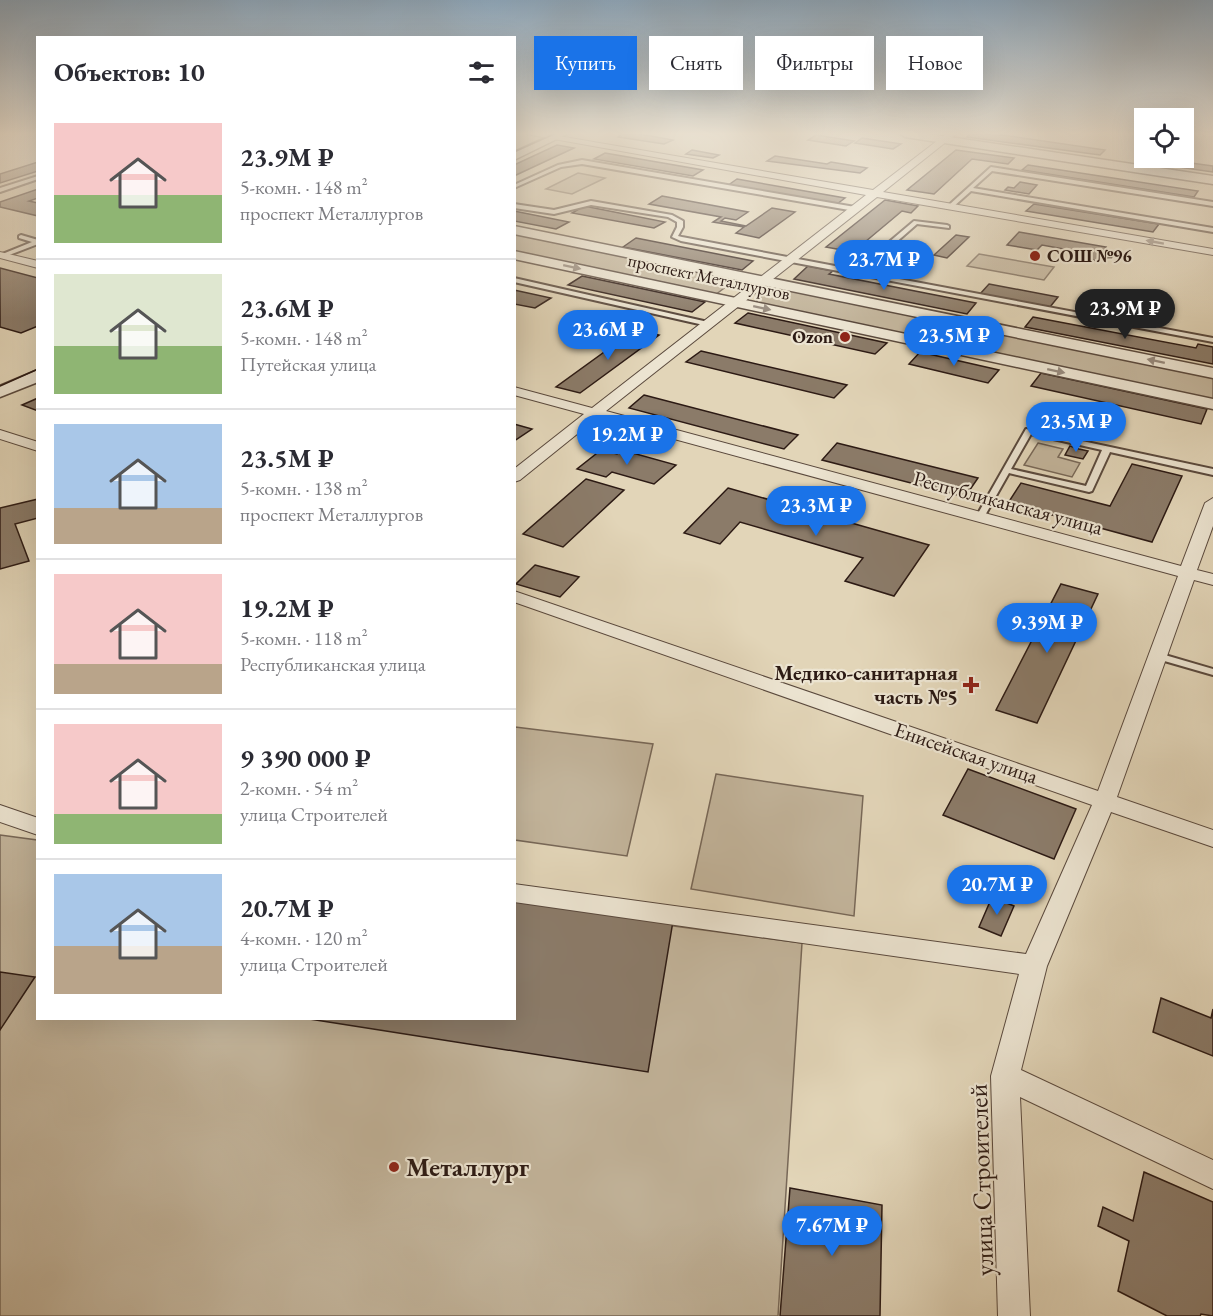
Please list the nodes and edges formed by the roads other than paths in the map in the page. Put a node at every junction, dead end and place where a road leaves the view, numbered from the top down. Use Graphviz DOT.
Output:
graph roads {
  1 [pos="776,195"];
  2 [pos="874,195"];
  3 [pos="891,195"];
  4 [pos="962,195"];
  5 [pos="1007,195"];
  6 [pos="1159,195"];
  7 [pos="1213,204"];
  8 [pos="516,206"];
  9 [pos="951,206"];
  10 [pos="855,209"];
  11 [pos="947,227"];
  12 [pos="516,230"];
  13 [pos="1213,230"];
  14 [pos="21,237"];
  15 [pos="36,241"];
  16 [pos="36,243"];
  17 [pos="1213,252"];
  18 [pos="1,255"];
  19 [pos="516,255"];
  20 [pos="790,260"];
  21 [pos="36,264"];
  22 [pos="857,273"];
  23 [pos="516,280"];
  24 [pos="761,281"];
  25 [pos="735,302"];
  26 [pos="708,324"];
  27 [pos="1213,340"];
  28 [pos="36,361"];
  29 [pos="1213,373"];
  30 [pos="0,376"];
  31 [pos="36,376"];
  32 [pos="0,392"];
  33 [pos="516,392"];
  34 [pos="1213,404"];
  35 [pos="594,412"];
  36 [pos="0,434"];
  37 [pos="36,446"];
  38 [pos="1107,449"];
  39 [pos="1006,470"];
  40 [pos="1213,472"];
  41 [pos="516,475"];
  42 [pos="1213,503"];
  43 [pos="980,517"];
  44 [pos="1188,573"];
  45 [pos="1213,580"];
  46 [pos="516,597"];
  47 [pos="1158,656"];
  48 [pos="1213,672"];
  49 [pos="1105,801"];
  50 [pos="0,813"];
  51 [pos="36,826"];
  52 [pos="1213,839"];
  53 [pos="516,893"];
  54 [pos="1034,966"];
  55 [pos="1005,1076"];
  56 [pos="1213,1175"];
  57 [pos="1014,1316"];
  1 -- 10 [label="lane"];
  2 -- 10 [label="street"];
  3 -- 9 [label="street"];
  4 -- 9 [label="lane"];
  5 -- 13 [label="lane"];
  6 -- 7 [label="lane"];
  8 -- 20 [label="lane"];
  17 -- 9 [label="street, one-way"];
  10 -- 20 [label="street"];
  11 -- 22 [label="lane"];
  12 -- 24 [label="street, проспект Металлургов"];
  14 -- 15 [label="lane"];
  16 -- 18 [label="lane"];
  18 -- 21 [label="street"];
  19 -- 25 [label="street, проспект Металлургов, one-way"];
  20 -- 22 [label="lane"];
  20 -- 24 [label="street"];
  22 -- 27 [label="lane"];
  23 -- 26 [label="lane"];
  24 -- 25 [label="street"];
  29 -- 24 [label="street, проспект Металлургов, one-way"];
  25 -- 26 [label="street"];
  25 -- 34 [label="street, проспект Металлургов, one-way"];
  26 -- 35 [label="street"];
  28 -- 30 [label="street"];
  31 -- 32 [label="street"];
  33 -- 35 [label="street, Республиканская улица"];
  35 -- 41 [label="street"];
  35 -- 43 [label="street, Республиканская улица"];
  36 -- 37 [label="street"];
  38 -- 39 [label="lane"];
  38 -- 39 [label="lane"];
  38 -- 40 [label="lane"];
  39 -- 43 [label="lane"];
  42 -- 44 [label="street, улица Строителей"];
  43 -- 44 [label="street, Республиканская улица"];
  44 -- 45 [label="street, Республиканская улица"];
  44 -- 47 [label="street, улица Строителей"];
  46 -- 49 [label="street, Енисейская улица"];
  47 -- 48 [label="lane"];
  47 -- 49 [label="street, улица Строителей"];
  49 -- 52 [label="street, Енисейская улица"];
  49 -- 54 [label="street, улица Строителей"];
  50 -- 51 [label="street"];
  53 -- 54 [label="street"];
  54 -- 55 [label="street, улица Строителей"];
  55 -- 56 [label="street"];
  55 -- 57 [label="street, улица Строителей"];
}
